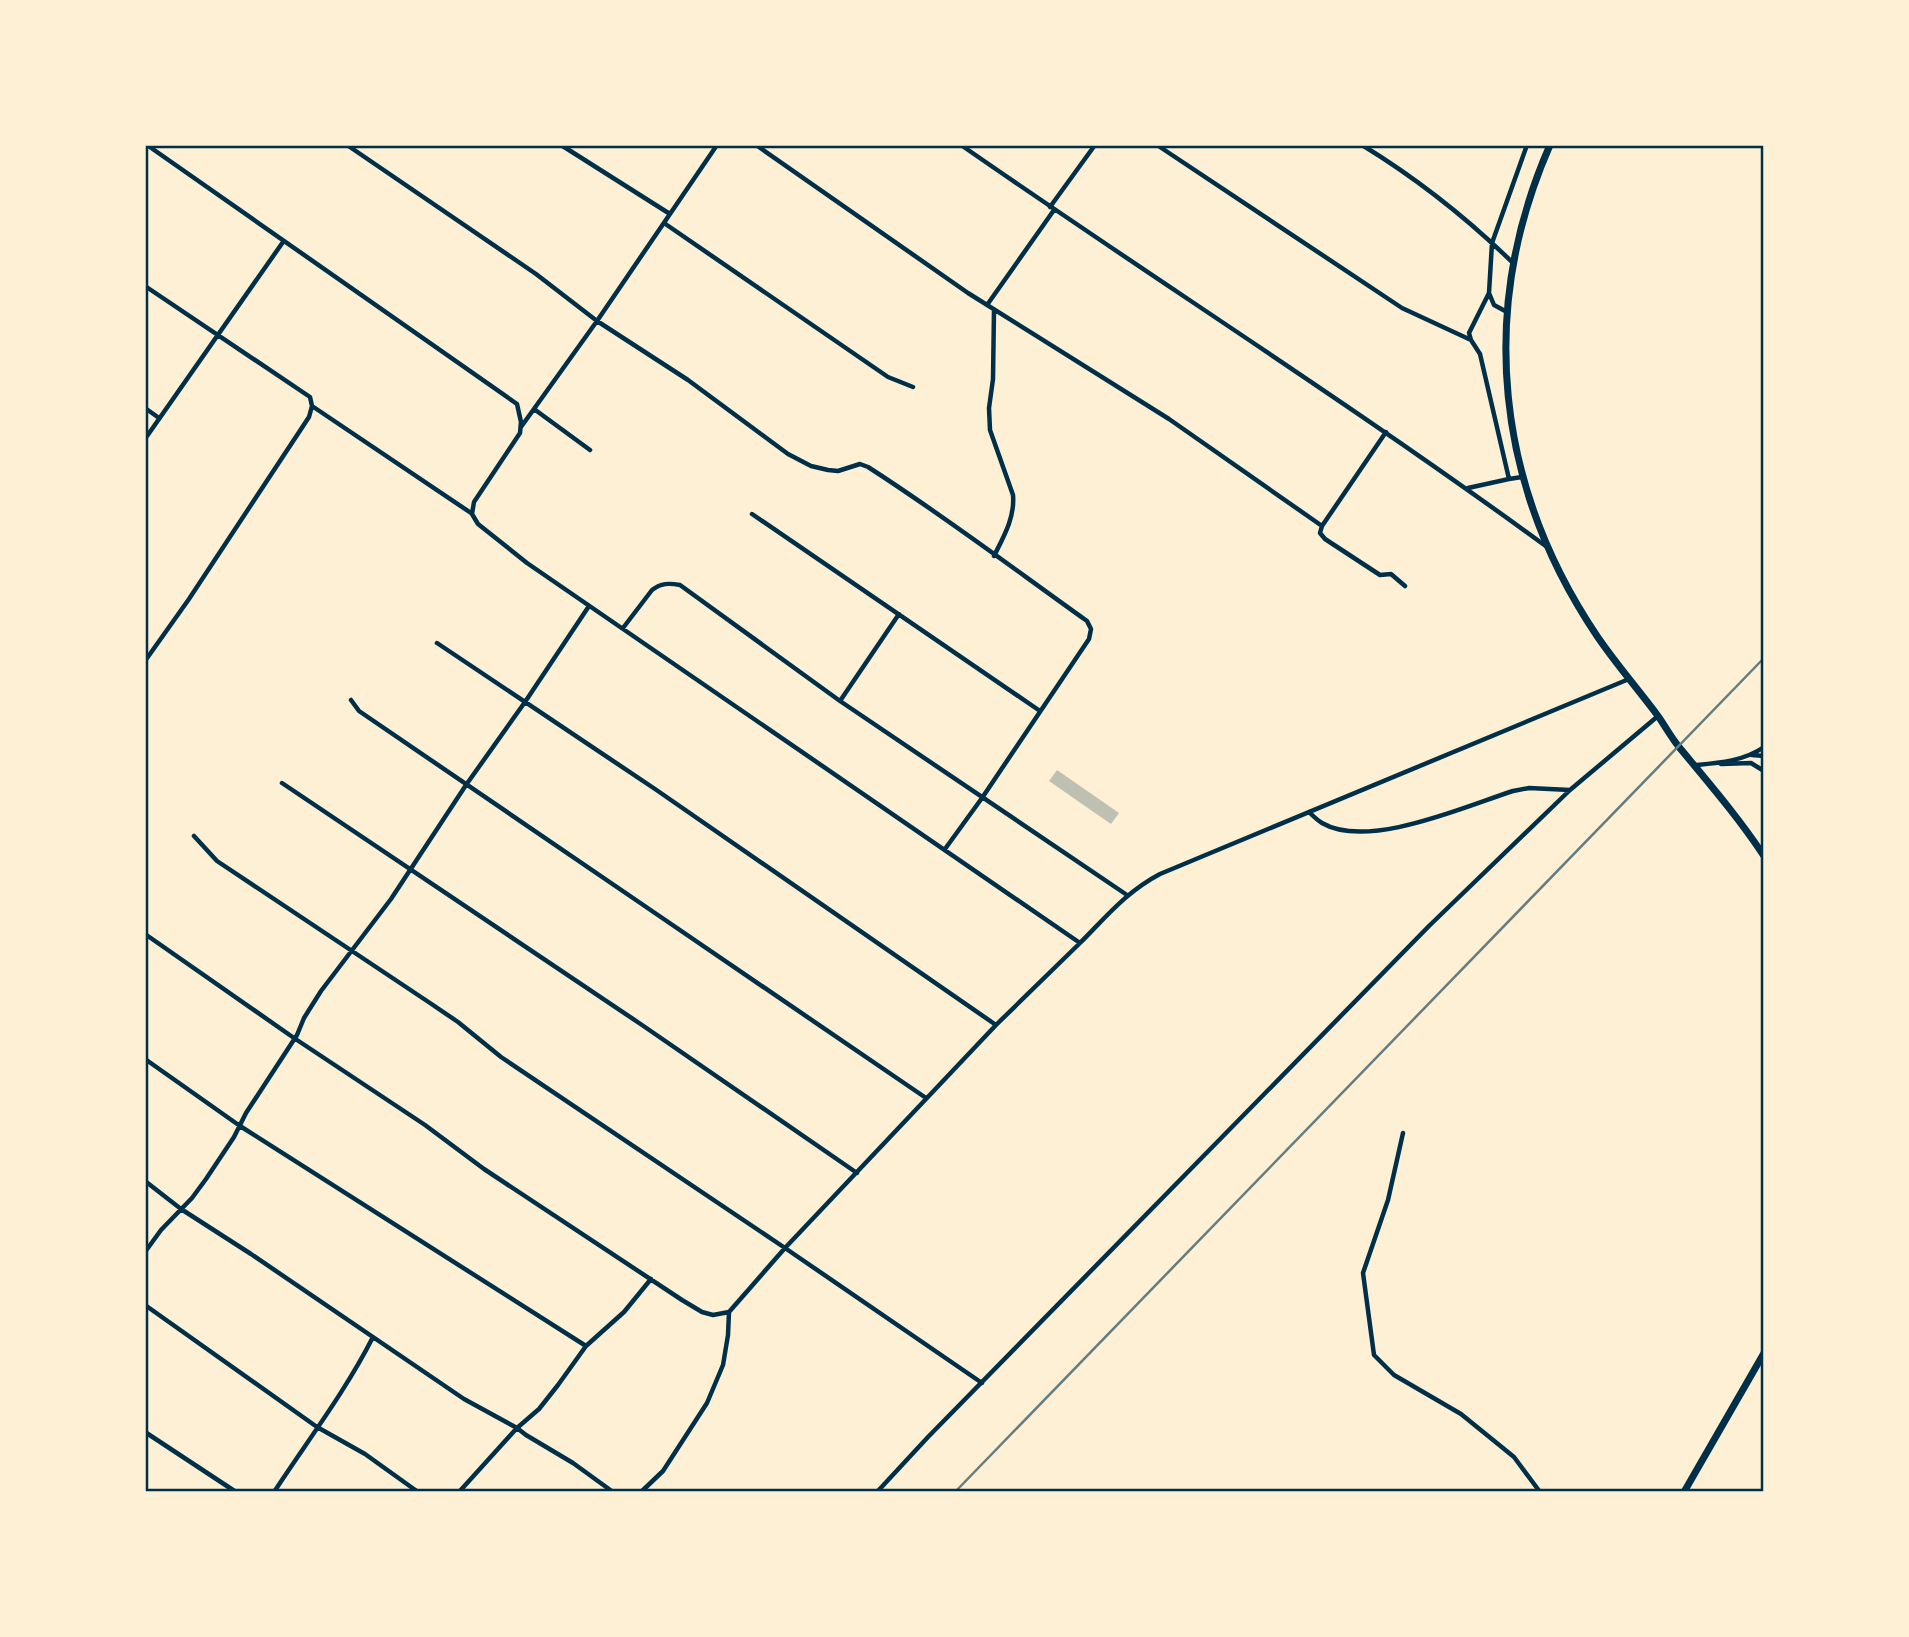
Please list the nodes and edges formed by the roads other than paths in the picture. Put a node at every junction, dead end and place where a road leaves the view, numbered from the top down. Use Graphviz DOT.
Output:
graph roads {
  1 [pos="147,145"];
  2 [pos="347,145"];
  3 [pos="561,145"];
  4 [pos="717,145"];
  5 [pos="756,145"];
  6 [pos="961,145"];
  7 [pos="1095,145"];
  8 [pos="1157,145"];
  9 [pos="1362,145"];
  10 [pos="1527,145"];
  11 [pos="1550,145"];
  12 [pos="1052,209"];
  13 [pos="670,214"];
  14 [pos="664,223"];
  15 [pos="283,242"];
  16 [pos="1492,243"];
  17 [pos="1513,263"];
  18 [pos="145,286"];
  19 [pos="1489,293"];
  20 [pos="987,305"];
  21 [pos="994,309"];
  22 [pos="1507,312"];
  23 [pos="597,321"];
  24 [pos="218,335"];
  25 [pos="1471,340"];
  26 [pos="913,387"];
  27 [pos="312,406"];
  28 [pos="145,408"];
  29 [pos="534,409"];
  30 [pos="159,418"];
  31 [pos="521,428"];
  32 [pos="1386,432"];
  33 [pos="145,439"];
  34 [pos="590,450"];
  35 [pos="1522,477"];
  36 [pos="1508,479"];
  37 [pos="1467,488"];
  38 [pos="472,514"];
  39 [pos="752,514"];
  40 [pos="1322,526"];
  41 [pos="1548,547"];
  42 [pos="994,556"];
  43 [pos="1405,586"];
  44 [pos="589,606"];
  45 [pos="899,614"];
  46 [pos="623,628"];
  47 [pos="437,643"];
  48 [pos="145,661"];
  49 [pos="1629,679"];
  50 [pos="351,700"];
  51 [pos="526,702"];
  52 [pos="840,702"];
  53 [pos="1041,711"];
  54 [pos="1658,716"];
  55 [pos="1764,747"];
  56 [pos="1752,755"];
  57 [pos="1764,756"];
  58 [pos="1712,764"];
  59 [pos="1696,765"];
  60 [pos="1764,771"];
  61 [pos="282,783"];
  62 [pos="466,785"];
  63 [pos="1570,790"];
  64 [pos="982,798"];
  65 [pos="1309,813"];
  66 [pos="194,835"];
  67 [pos="945,849"];
  68 [pos="1764,856"];
  69 [pos="410,870"];
  70 [pos="1127,895"];
  71 [pos="145,934"];
  72 [pos="1080,943"];
  73 [pos="352,951"];
  74 [pos="996,1024"];
  75 [pos="294,1038"];
  76 [pos="145,1059"];
  77 [pos="926,1098"];
  78 [pos="240,1126"];
  79 [pos="1403,1133"];
  80 [pos="857,1173"];
  81 [pos="145,1181"];
  82 [pos="181,1209"];
  83 [pos="785,1248"];
  84 [pos="145,1252"];
  85 [pos="651,1279"];
  86 [pos="145,1305"];
  87 [pos="729,1312"];
  88 [pos="373,1337"];
  89 [pos="586,1346"];
  90 [pos="1764,1353"];
  91 [pos="982,1383"];
  92 [pos="317,1427"];
  93 [pos="517,1427"];
  94 [pos="145,1432"];
  95 [pos="236,1492"];
  96 [pos="274,1492"];
  97 [pos="418,1492"];
  98 [pos="460,1492"];
  99 [pos="613,1492"];
  100 [pos="641,1492"];
  101 [pos="877,1492"];
  102 [pos="1540,1492"];
  103 [pos="1684,1492"];
  1 -- 15 [label="street"];
  2 -- 23 [label="street"];
  3 -- 13 [label="street"];
  4 -- 13 [label="street"];
  5 -- 20 [label="street"];
  6 -- 12 [label="street"];
  7 -- 12 [label="street"];
  8 -- 25 [label="street"];
  9 -- 16 [label="street"];
  10 -- 16 [label="street"];
  11 -- 17 [label="highway"];
  12 -- 20 [label="street"];
  12 -- 32 [label="street"];
  13 -- 14 [label="street"];
  14 -- 23 [label="street"];
  14 -- 26 [label="street"];
  15 -- 24 [label="street"];
  15 -- 31 [label="street"];
  16 -- 17 [label="street"];
  16 -- 19 [label="street"];
  17 -- 22 [label="highway"];
  18 -- 24 [label="street"];
  19 -- 22 [label="street"];
  19 -- 25 [label="street"];
  20 -- 21 [label="street"];
  21 -- 40 [label="street"];
  21 -- 42 [label="street"];
  22 -- 35 [label="highway"];
  23 -- 29 [label="street"];
  23 -- 42 [label="street"];
  24 -- 27 [label="street"];
  24 -- 30 [label="street"];
  25 -- 36 [label="street"];
  27 -- 38 [label="street"];
  27 -- 48 [label="street"];
  28 -- 30 [label="street"];
  29 -- 31 [label="street"];
  29 -- 34 [label="street"];
  30 -- 33 [label="street"];
  31 -- 38 [label="street"];
  32 -- 37 [label="street"];
  32 -- 40 [label="street"];
  35 -- 36 [label="street"];
  35 -- 41 [label="highway"];
  36 -- 37 [label="street"];
  37 -- 41 [label="street"];
  38 -- 44 [label="street"];
  39 -- 45 [label="street"];
  40 -- 43 [label="street"];
  41 -- 49 [label="highway"];
  42 -- 53 [label="street"];
  44 -- 46 [label="street"];
  44 -- 51 [label="street"];
  45 -- 52 [label="street"];
  45 -- 53 [label="street"];
  46 -- 52 [label="street"];
  46 -- 67 [label="street"];
  47 -- 51 [label="street"];
  49 -- 54 [label="highway"];
  49 -- 65 [label="street"];
  50 -- 62 [label="street"];
  51 -- 62 [label="street"];
  51 -- 74 [label="street"];
  52 -- 64 [label="street"];
  53 -- 64 [label="street"];
  54 -- 59 [label="highway"];
  54 -- 63 [label="street"];
  55 -- 56 [label="street"];
  56 -- 57 [label="street"];
  56 -- 58 [label="street"];
  58 -- 59 [label="street"];
  58 -- 60 [label="street"];
  59 -- 68 [label="highway"];
  61 -- 69 [label="street"];
  62 -- 69 [label="street"];
  62 -- 77 [label="street"];
  63 -- 65 [label="street"];
  63 -- 91 [label="street"];
  64 -- 67 [label="street"];
  64 -- 70 [label="street"];
  65 -- 70 [label="street"];
  66 -- 73 [label="street"];
  67 -- 72 [label="street"];
  69 -- 73 [label="street"];
  69 -- 80 [label="street"];
  70 -- 72 [label="street"];
  71 -- 75 [label="street"];
  72 -- 74 [label="street"];
  73 -- 75 [label="street"];
  73 -- 83 [label="street"];
  74 -- 77 [label="street"];
  75 -- 78 [label="street"];
  75 -- 85 [label="street"];
  76 -- 78 [label="street"];
  77 -- 80 [label="street"];
  78 -- 82 [label="street"];
  78 -- 89 [label="street"];
  79 -- 102 [label="street"];
  80 -- 83 [label="street"];
  81 -- 82 [label="street"];
  82 -- 84 [label="street"];
  82 -- 88 [label="street"];
  83 -- 87 [label="street"];
  83 -- 91 [label="street"];
  85 -- 87 [label="street"];
  85 -- 89 [label="street"];
  86 -- 92 [label="street"];
  87 -- 100 [label="street"];
  88 -- 92 [label="street"];
  88 -- 93 [label="street"];
  89 -- 93 [label="street"];
  90 -- 103 [label="highway"];
  91 -- 101 [label="street"];
  92 -- 96 [label="street"];
  92 -- 97 [label="street"];
  93 -- 98 [label="street"];
  93 -- 99 [label="street"];
  94 -- 95 [label="street"];
}
